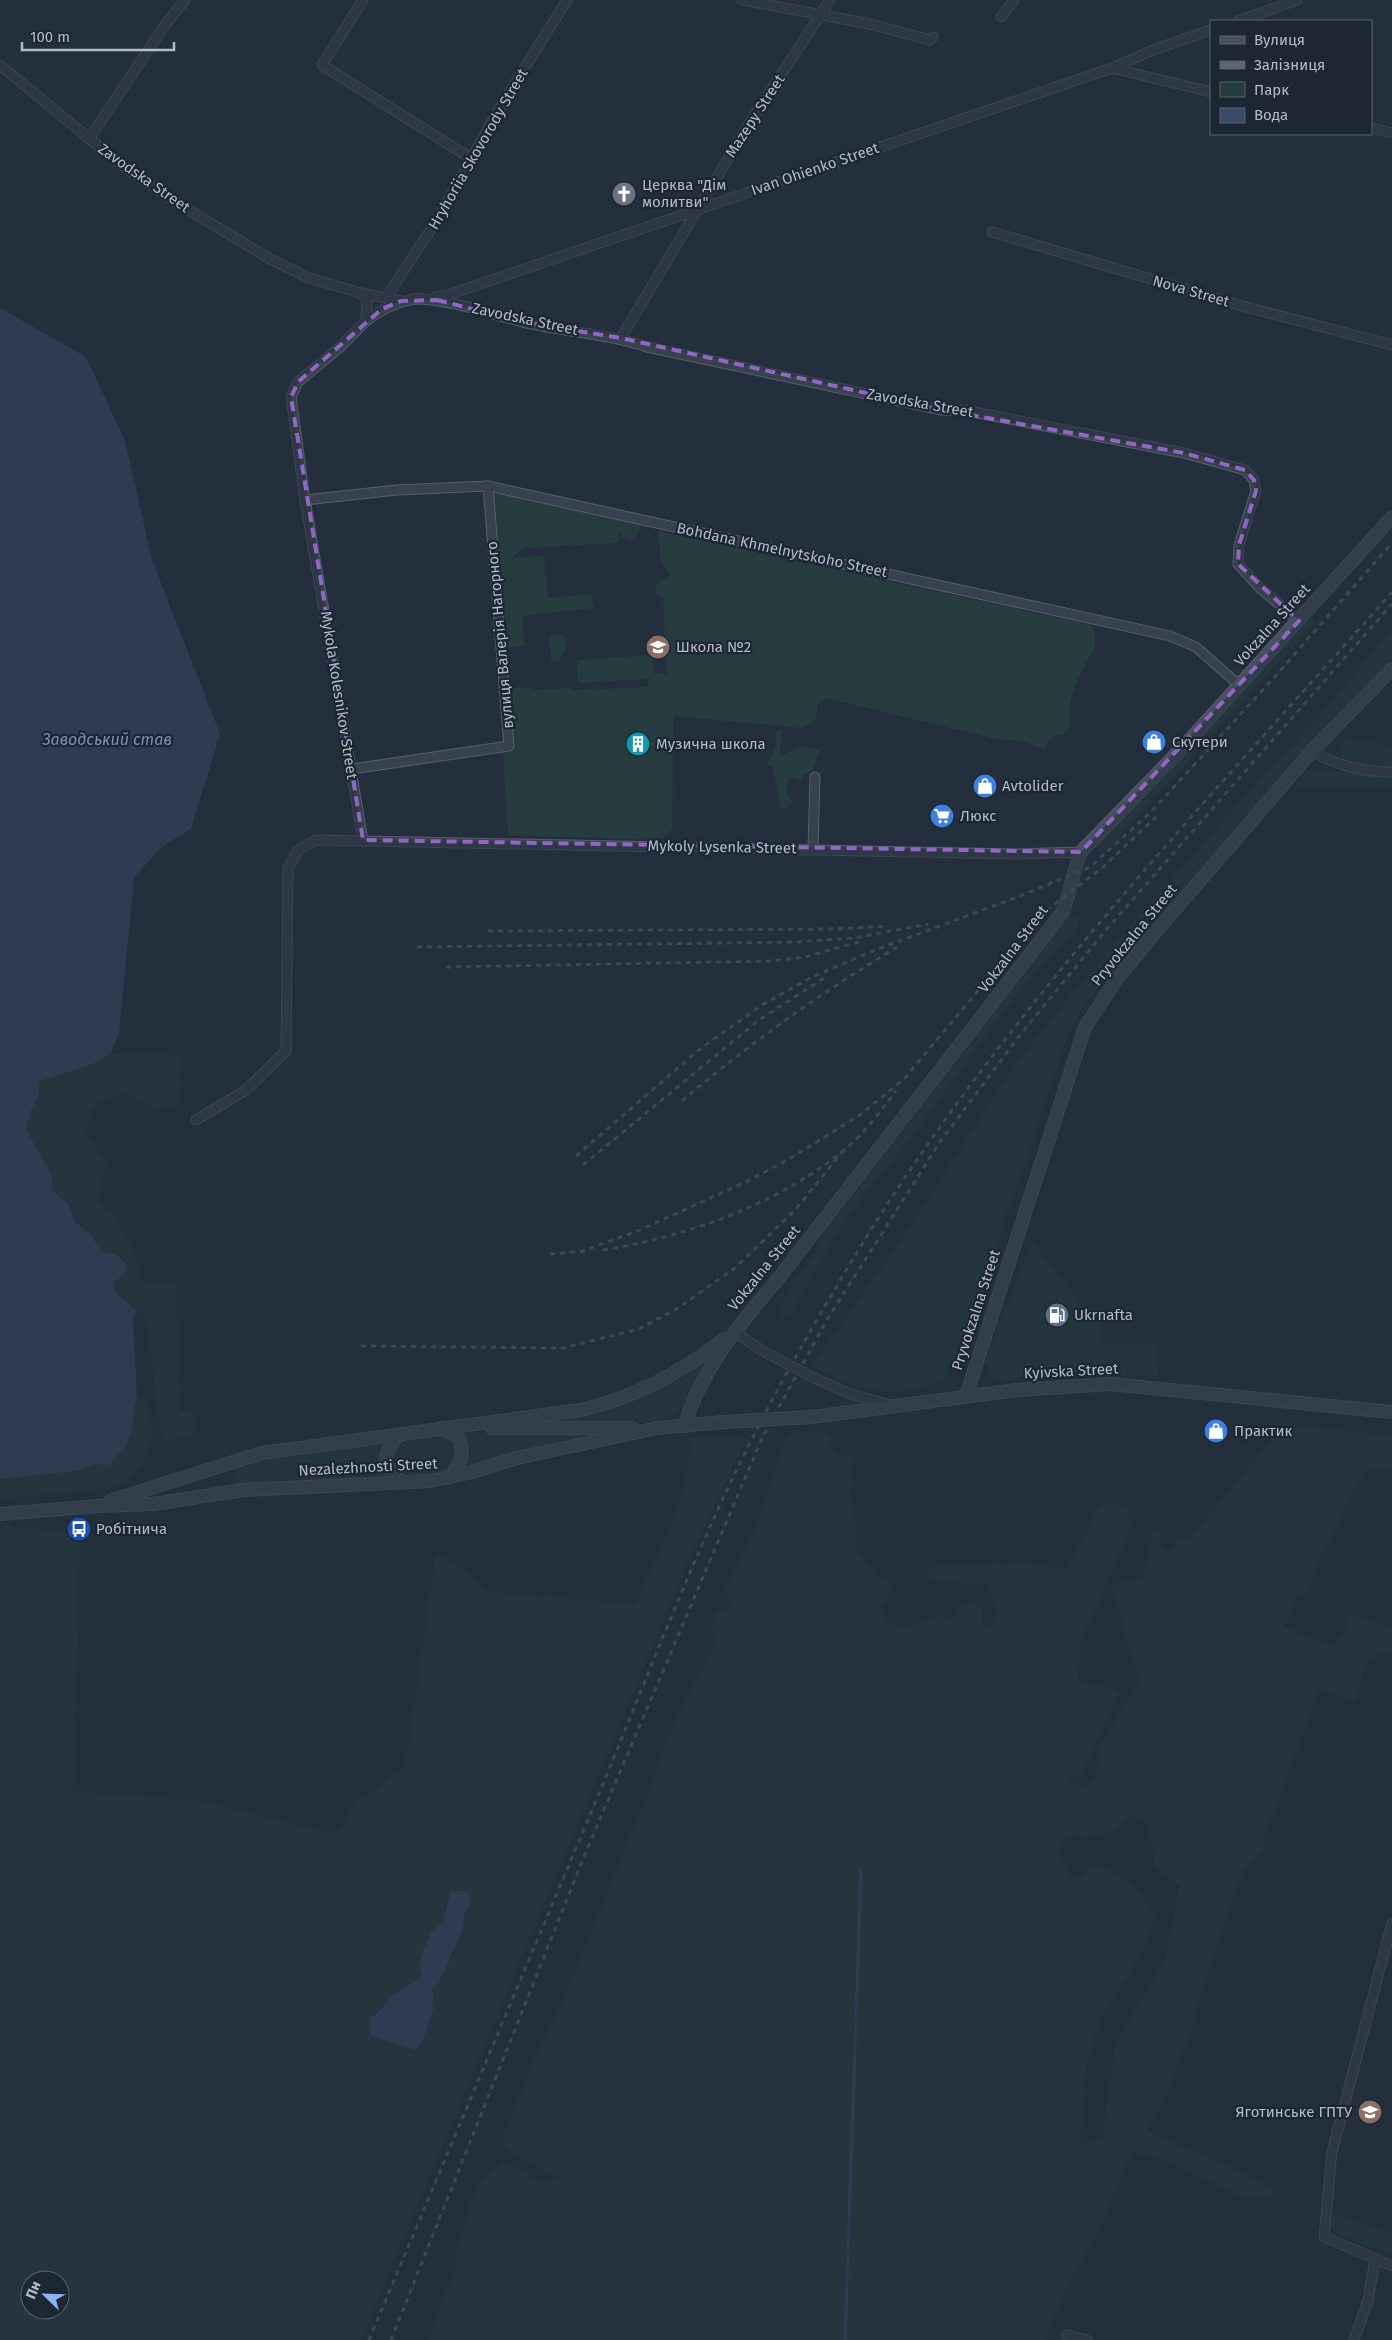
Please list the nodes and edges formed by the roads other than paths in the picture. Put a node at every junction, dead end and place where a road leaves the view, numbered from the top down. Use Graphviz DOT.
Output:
graph roads {
  1 [pos="185,0"];
  2 [pos="363,0"];
  3 [pos="567,0"];
  4 [pos="742,0"];
  5 [pos="830,0"];
  6 [pos="1014,0"];
  7 [pos="1297,0"];
  8 [pos="820,16"];
  9 [pos="1001,17"];
  10 [pos="1241,20"];
  11 [pos="1210,30"];
  12 [pos="934,38"];
  13 [pos="0,65"];
  14 [pos="1112,68"];
  15 [pos="1210,92"];
  16 [pos="1372,128"];
  17 [pos="1392,133"];
  18 [pos="89,139"];
  19 [pos="472,159"];
  20 [pos="696,210"];
  21 [pos="992,232"];
  22 [pos="361,293"];
  23 [pos="387,296"];
  24 [pos="417,299"];
  25 [pos="401,301"];
  26 [pos="367,317"];
  27 [pos="621,338"];
  28 [pos="1392,345"];
  29 [pos="488,486"];
  30 [pos="306,500"];
  31 [pos="1392,517"];
  32 [pos="1299,621"];
  33 [pos="1392,669"];
  34 [pos="1239,686"];
  35 [pos="1312,751"];
  36 [pos="352,769"];
  37 [pos="1392,772"];
  38 [pos="815,777"];
  39 [pos="362,840"];
  40 [pos="813,848"];
  41 [pos="1081,852"];
  42 [pos="196,1120"];
  43 [pos="734,1331"];
  44 [pos="966,1396"];
  45 [pos="898,1407"];
  46 [pos="1392,1412"];
  47 [pos="724,1422"];
  48 [pos="684,1426"];
  49 [pos="442,1428"];
  50 [pos="657,1428"];
  51 [pos="399,1435"];
  52 [pos="447,1478"];
  53 [pos="400,1481"];
  54 [pos="98,1506"];
  55 [pos="0,1514"];
  56 [pos="1392,1923"];
  57 [pos="1375,2259"];
  58 [pos="1392,2266"];
  59 [pos="1067,2335"];
  60 [pos="1087,2340"];
  61 [pos="1354,2340"];
  1 -- 18 [label="street"];
  2 -- 19 [label="street"];
  3 -- 19 [label="street, Hryhoriia Skovorody Street"];
  4 -- 8 [label="street"];
  5 -- 8 [label="street, Mazepy Street"];
  6 -- 9 [label="street"];
  7 -- 10 [label="street"];
  8 -- 12 [label="street"];
  8 -- 20 [label="street, Mazepy Street"];
  11 -- 14 [label="street, Ivan Ohienko Street"];
  13 -- 18 [label="street, Zavodska Street"];
  14 -- 15 [label="street"];
  14 -- 20 [label="street, Ivan Ohienko Street"];
  16 -- 17 [label="street"];
  18 -- 22 [label="street, Zavodska Street"];
  19 -- 23 [label="street, Hryhoriia Skovorody Street"];
  20 -- 24 [label="street, Ivan Ohienko Street"];
  20 -- 27 [label="street, Mazepy Street"];
  21 -- 28 [label="street, Nova Street"];
  22 -- 23 [label="street, Zavodska Street"];
  22 -- 26 [label="street"];
  23 -- 25 [label="street, Zavodska Street"];
  24 -- 25 [label="street"];
  24 -- 27 [label="street, Zavodska Street"];
  25 -- 26 [label="street, Mykola Kolesnikov Street"];
  26 -- 30 [label="street, Mykola Kolesnikov Street"];
  27 -- 32 [label="street, Zavodska Street"];
  29 -- 30 [label="street, Bohdana Khmelnytskoho Street"];
  29 -- 34 [label="street, Bohdana Khmelnytskoho Street"];
  29 -- 36 [label="street, вулиця Валерія Нагорного"];
  30 -- 36 [label="street, Mykola Kolesnikov Street"];
  31 -- 32 [label="street, Vokzalna Street"];
  32 -- 34 [label="street, Vokzalna Street"];
  33 -- 35 [label="street, Pryvokzalna Street"];
  34 -- 41 [label="street, Vokzalna Street"];
  35 -- 37 [label="street"];
  35 -- 44 [label="street, Pryvokzalna Street"];
  36 -- 39 [label="street, Mykola Kolesnikov Street"];
  38 -- 40 [label="street"];
  39 -- 40 [label="street, Mykoly Lysenka Street"];
  39 -- 42 [label="street"];
  40 -- 41 [label="street, Mykoly Lysenka Street"];
  41 -- 43 [label="street, Vokzalna Street"];
  43 -- 45 [label="street, bridge"];
  43 -- 48 [label="street, Vokzalna Street"];
  43 -- 49 [label="street"];
  44 -- 45 [label="street, Kyivska Street"];
  44 -- 46 [label="street, Kyivska Street"];
  45 -- 47 [label="street, Kyivska Street, bridge"];
  47 -- 48 [label="street, Nezalezhnosti Street"];
  48 -- 50 [label="street, Nezalezhnosti Street"];
  49 -- 50 [label="street"];
  49 -- 51 [label="street, Nezalezhnosti Street"];
  49 -- 52 [label="street"];
  50 -- 52 [label="street, Nezalezhnosti Street"];
  51 -- 53 [label="street"];
  51 -- 54 [label="street, Nezalezhnosti Street"];
  52 -- 53 [label="street, Nezalezhnosti Street"];
  53 -- 54 [label="street, Nezalezhnosti Street"];
  54 -- 55 [label="street, Nezalezhnosti Street"];
  56 -- 57 [label="street"];
  57 -- 58 [label="street"];
  57 -- 61 [label="street"];
  59 -- 60 [label="street"];
}
